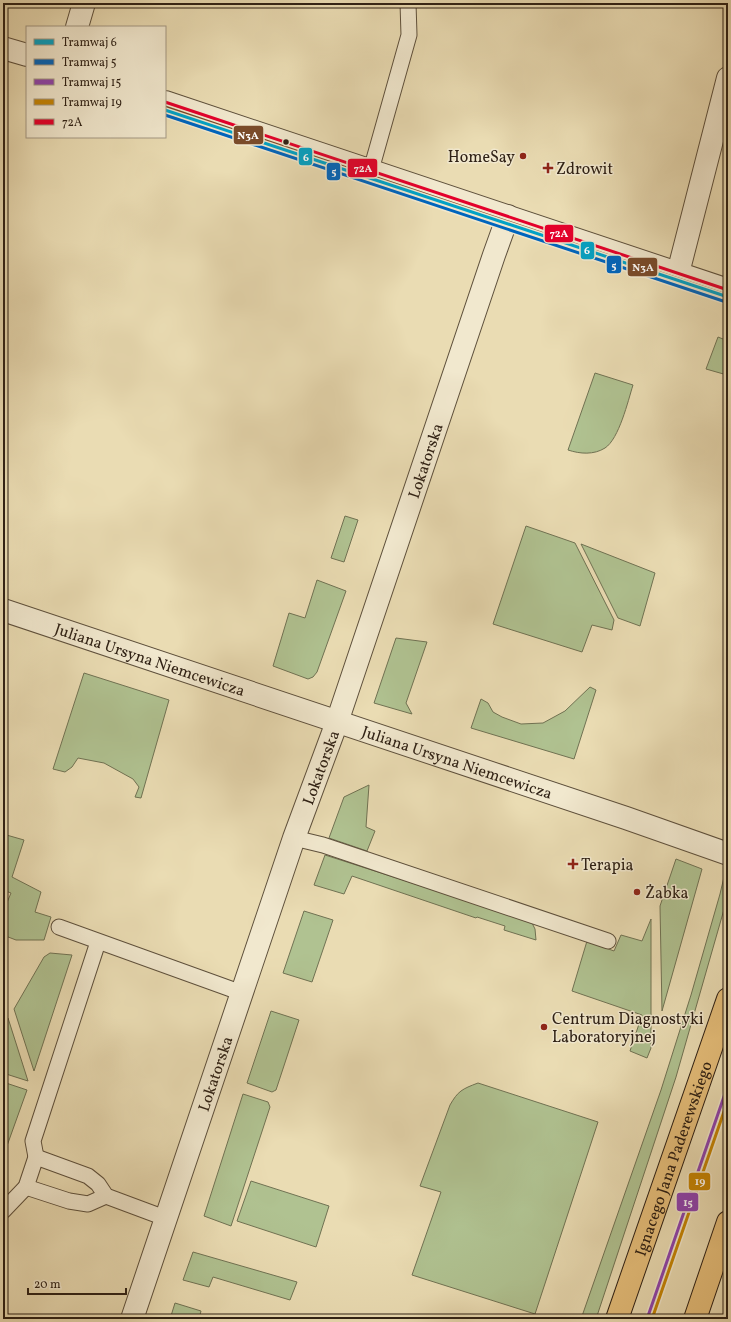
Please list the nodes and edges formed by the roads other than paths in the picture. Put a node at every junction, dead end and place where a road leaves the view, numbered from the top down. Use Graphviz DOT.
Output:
graph roads {
  1 [pos="84,3"];
  2 [pos="408,3"];
  3 [pos="77,26"];
  4 [pos="3,48"];
  5 [pos="26,55"];
  6 [pos="728,78"];
  7 [pos="166,102"];
  8 [pos="371,170"];
  9 [pos="508,216"];
  10 [pos="678,273"];
  11 [pos="728,290"];
  12 [pos="3,610"];
  13 [pos="337,722"];
  14 [pos="294,838"];
  15 [pos="728,854"];
  16 [pos="59,927"];
  17 [pos="608,941"];
  18 [pos="98,942"];
  19 [pos="242,992"];
  20 [pos="728,999"];
  21 [pos="36,1157"];
  22 [pos="26,1187"];
  23 [pos="106,1196"];
  24 [pos="3,1211"];
  25 [pos="165,1218"];
  26 [pos="728,1222"];
  27 [pos="132,1319"];
  28 [pos="617,1319"];
  29 [pos="695,1319"];
  1 -- 3 [label="street"];
  2 -- 8 [label="lane"];
  4 -- 5 [label="street"];
  6 -- 10 [label="street"];
  7 -- 8 [label="street"];
  8 -- 9 [label="street"];
  9 -- 10 [label="street"];
  9 -- 13 [label="street, Lokatorska"];
  10 -- 11 [label="street"];
  12 -- 13 [label="street, Juliana Ursyna Niemcewicza"];
  13 -- 14 [label="street, Lokatorska"];
  13 -- 15 [label="street, Juliana Ursyna Niemcewicza"];
  14 -- 17 [label="lane"];
  14 -- 19 [label="street, Lokatorska"];
  16 -- 18 [label="lane"];
  18 -- 19 [label="lane"];
  18 -- 21 [label="lane"];
  19 -- 25 [label="street, Lokatorska"];
  20 -- 28 [label="main road, Ignacego Jana Paderewskiego"];
  21 -- 22 [label="lane"];
  21 -- 23 [label="lane"];
  22 -- 23 [label="lane"];
  22 -- 24 [label="lane"];
  23 -- 25 [label="lane"];
  25 -- 27 [label="street, Lokatorska"];
  26 -- 29 [label="main road"];
}
